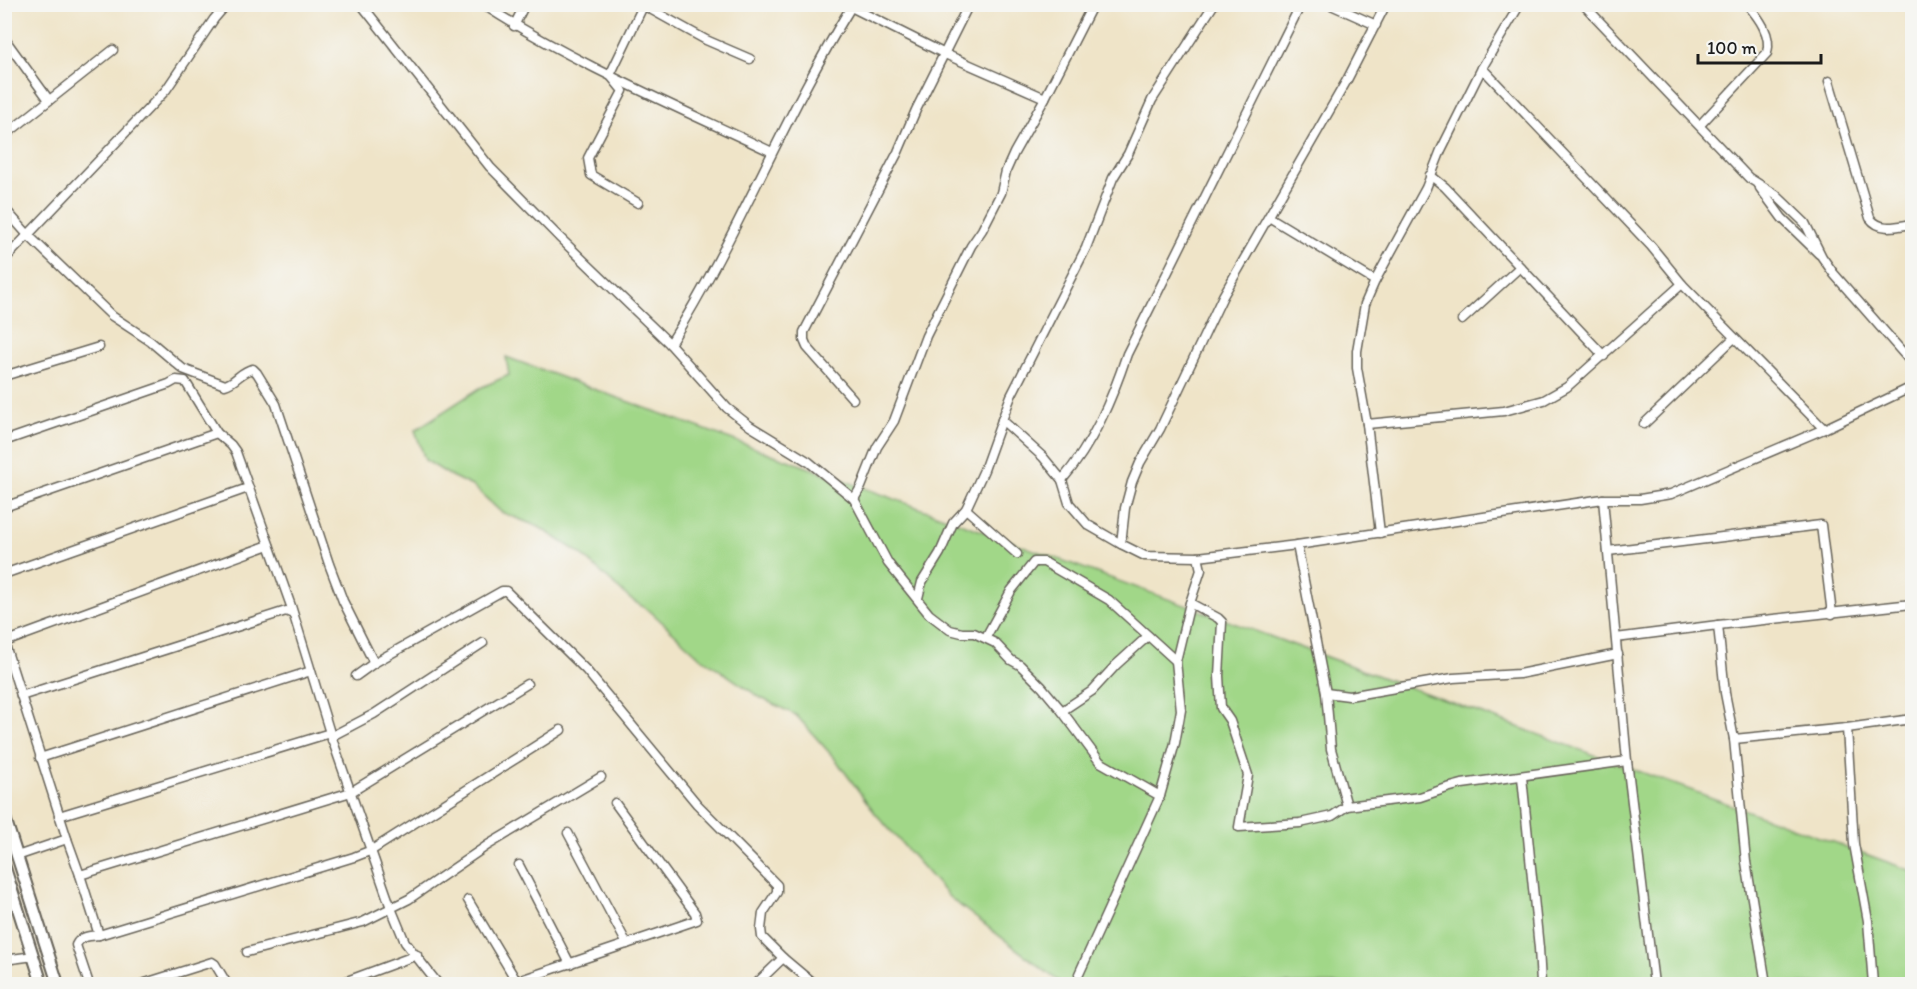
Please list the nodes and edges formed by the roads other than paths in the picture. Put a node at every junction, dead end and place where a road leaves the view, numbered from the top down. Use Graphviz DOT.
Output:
graph roads {
  1 [pos="227,4"];
  2 [pos="361,4"];
  3 [pos="482,4"];
  4 [pos="525,4"];
  5 [pos="969,4"];
  6 [pos="1092,4"];
  7 [pos="1214,4"];
  8 [pos="1301,4"];
  9 [pos="1329,4"];
  10 [pos="1386,4"];
  11 [pos="1520,4"];
  12 [pos="1583,4"];
  13 [pos="1747,4"];
  14 [pos="644,5"];
  15 [pos="849,6"];
  16 [pos="1376,25"];
  17 [pos="514,26"];
  18 [pos="4,38"];
  19 [pos="113,50"];
  20 [pos="945,54"];
  21 [pos="750,58"];
  22 [pos="1482,68"];
  23 [pos="610,75"];
  24 [pos="1829,81"];
  25 [pos="1045,98"];
  26 [pos="49,100"];
  27 [pos="1700,125"];
  28 [pos="4,136"];
  29 [pos="772,152"];
  30 [pos="1431,175"];
  31 [pos="1758,185"];
  32 [pos="638,204"];
  33 [pos="4,208"];
  34 [pos="1269,217"];
  35 [pos="1912,224"];
  36 [pos="28,235"];
  37 [pos="1822,257"];
  38 [pos="4,260"];
  39 [pos="1520,267"];
  40 [pos="1376,281"];
  41 [pos="1682,284"];
  42 [pos="1462,320"];
  43 [pos="1734,338"];
  44 [pos="670,344"];
  45 [pos="99,347"];
  46 [pos="1604,356"];
  47 [pos="1912,363"];
  48 [pos="4,376"];
  49 [pos="1912,387"];
  50 [pos="853,399"];
  51 [pos="1002,420"];
  52 [pos="1366,424"];
  53 [pos="1644,424"];
  54 [pos="1824,429"];
  55 [pos="217,433"];
  56 [pos="4,441"];
  57 [pos="1062,480"];
  58 [pos="248,488"];
  59 [pos="854,499"];
  60 [pos="1602,499"];
  61 [pos="4,507"];
  62 [pos="966,509"];
  63 [pos="1380,533"];
  64 [pos="1120,544"];
  65 [pos="1297,545"];
  66 [pos="268,546"];
  67 [pos="1608,551"];
  68 [pos="1017,554"];
  69 [pos="1198,557"];
  70 [pos="4,574"];
  71 [pos="918,598"];
  72 [pos="1190,603"];
  73 [pos="1912,604"];
  74 [pos="293,614"];
  75 [pos="1832,614"];
  76 [pos="1718,625"];
  77 [pos="1148,636"];
  78 [pos="986,637"];
  79 [pos="1616,638"];
  80 [pos="5,642"];
  81 [pos="483,643"];
  82 [pos="1618,654"];
  83 [pos="1176,661"];
  84 [pos="374,663"];
  85 [pos="310,671"];
  86 [pos="356,676"];
  87 [pos="527,684"];
  88 [pos="1326,693"];
  89 [pos="21,696"];
  90 [pos="1062,711"];
  91 [pos="1912,719"];
  92 [pos="1847,728"];
  93 [pos="561,730"];
  94 [pos="331,737"];
  95 [pos="1734,739"];
  96 [pos="40,758"];
  97 [pos="1627,761"];
  98 [pos="601,777"];
  99 [pos="1522,777"];
  100 [pos="351,792"];
  101 [pos="1160,796"];
  102 [pos="615,803"];
  103 [pos="1347,806"];
  104 [pos="4,815"];
  105 [pos="58,816"];
  106 [pos="568,833"];
  107 [pos="67,839"];
  108 [pos="372,850"];
  109 [pos="17,856"];
  110 [pos="4,865"];
  111 [pos="519,865"];
  112 [pos="80,875"];
  113 [pos="468,900"];
  114 [pos="391,908"];
  115 [pos="99,935"];
  116 [pos="627,944"];
  117 [pos="247,952"];
  118 [pos="417,955"];
  119 [pos="34,956"];
  120 [pos="783,958"];
  121 [pos="4,960"];
  122 [pos="570,964"];
  123 [pos="1079,974"];
  124 [pos="513,983"];
  125 [pos="42,984"];
  126 [pos="58,984"];
  127 [pos="89,984"];
  128 [pos="142,984"];
  129 [pos="226,984"];
  130 [pos="339,984"];
  131 [pos="438,984"];
  132 [pos="756,984"];
  133 [pos="814,984"];
  134 [pos="1540,984"];
  135 [pos="1654,984"];
  136 [pos="1766,984"];
  137 [pos="1872,984"];
  1 -- 36 [label="street"];
  2 -- 44 [label="street"];
  3 -- 17 [label="street"];
  4 -- 17 [label="street"];
  5 -- 20 [label="street"];
  6 -- 25 [label="street"];
  7 -- 51 [label="street"];
  8 -- 57 [label="street"];
  9 -- 16 [label="street"];
  10 -- 16 [label="street"];
  11 -- 22 [label="street"];
  12 -- 27 [label="street"];
  13 -- 27 [label="street"];
  14 -- 21 [label="street"];
  14 -- 23 [label="street"];
  15 -- 20 [label="street"];
  15 -- 29 [label="street"];
  16 -- 34 [label="street"];
  17 -- 23 [label="street"];
  18 -- 26 [label="street"];
  19 -- 26 [label="street"];
  20 -- 25 [label="street"];
  20 -- 50 [label="street"];
  22 -- 30 [label="street"];
  22 -- 41 [label="street"];
  23 -- 29 [label="street"];
  23 -- 32 [label="street"];
  24 -- 35 [label="street"];
  25 -- 59 [label="street"];
  26 -- 28 [label="street"];
  27 -- 31 [label="street"];
  29 -- 44 [label="street"];
  30 -- 39 [label="street"];
  30 -- 40 [label="street"];
  31 -- 37 [label="street"];
  31 -- 37 [label="street"];
  33 -- 36 [label="street"];
  34 -- 40 [label="street"];
  34 -- 64 [label="street"];
  36 -- 38 [label="street"];
  36 -- 84 [label="street"];
  37 -- 47 [label="street"];
  39 -- 42 [label="street"];
  39 -- 46 [label="street"];
  40 -- 52 [label="street"];
  41 -- 43 [label="street"];
  41 -- 46 [label="street"];
  43 -- 53 [label="street"];
  43 -- 54 [label="street"];
  44 -- 59 [label="street"];
  45 -- 48 [label="street"];
  46 -- 52 [label="street"];
  49 -- 54 [label="street"];
  51 -- 57 [label="street"];
  51 -- 62 [label="street"];
  52 -- 63 [label="street"];
  54 -- 60 [label="street"];
  55 -- 56 [label="street"];
  55 -- 58 [label="street"];
  55 -- 61 [label="street"];
  57 -- 64 [label="street"];
  58 -- 66 [label="street"];
  58 -- 70 [label="street"];
  59 -- 71 [label="street"];
  60 -- 63 [label="street"];
  60 -- 67 [label="street"];
  62 -- 68 [label="street"];
  62 -- 71 [label="street"];
  63 -- 65 [label="street"];
  64 -- 69 [label="street"];
  65 -- 69 [label="street"];
  65 -- 88 [label="street"];
  66 -- 74 [label="street"];
  66 -- 80 [label="street"];
  67 -- 75 [label="street"];
  67 -- 79 [label="street"];
  69 -- 72 [label="street"];
  71 -- 78 [label="street"];
  72 -- 83 [label="street"];
  72 -- 103 [label="street"];
  73 -- 75 [label="street"];
  74 -- 85 [label="street"];
  74 -- 89 [label="street"];
  75 -- 76 [label="street"];
  76 -- 79 [label="street"];
  76 -- 95 [label="street"];
  77 -- 78 [label="street"];
  77 -- 83 [label="street"];
  77 -- 90 [label="street"];
  78 -- 90 [label="street"];
  79 -- 82 [label="street"];
  80 -- 89 [label="street"];
  81 -- 94 [label="street"];
  82 -- 88 [label="street"];
  82 -- 97 [label="street"];
  83 -- 101 [label="street"];
  84 -- 86 [label="street"];
  84 -- 120 [label="street"];
  85 -- 94 [label="street"];
  85 -- 96 [label="street"];
  87 -- 100 [label="street"];
  88 -- 103 [label="street"];
  89 -- 96 [label="street"];
  90 -- 101 [label="street"];
  91 -- 92 [label="street"];
  92 -- 95 [label="street"];
  92 -- 137 [label="street"];
  93 -- 108 [label="street"];
  94 -- 100 [label="street"];
  94 -- 105 [label="street"];
  95 -- 136 [label="street"];
  96 -- 105 [label="street"];
  97 -- 99 [label="street"];
  97 -- 135 [label="street"];
  98 -- 114 [label="street"];
  99 -- 103 [label="street"];
  99 -- 134 [label="street"];
  100 -- 108 [label="street"];
  100 -- 112 [label="street"];
  101 -- 123 [label="street"];
  102 -- 116 [label="street"];
  104 -- 109 [label="main road"];
  105 -- 107 [label="street"];
  106 -- 116 [label="street"];
  107 -- 109 [label="street"];
  107 -- 112 [label="street"];
  108 -- 114 [label="street"];
  108 -- 115 [label="street"];
  109 -- 126 [label="main road"];
  110 -- 119 [label="main road"];
  111 -- 122 [label="street"];
  112 -- 115 [label="street"];
  113 -- 124 [label="street"];
  114 -- 117 [label="street"];
  114 -- 118 [label="street"];
  115 -- 127 [label="street"];
  116 -- 122 [label="street"];
  118 -- 130 [label="street"];
  118 -- 131 [label="street"];
  119 -- 121 [label="street"];
  119 -- 125 [label="main road"];
  120 -- 132 [label="street"];
  120 -- 133 [label="street"];
  122 -- 124 [label="street"];
  128 -- 129 [label="street"];
}
